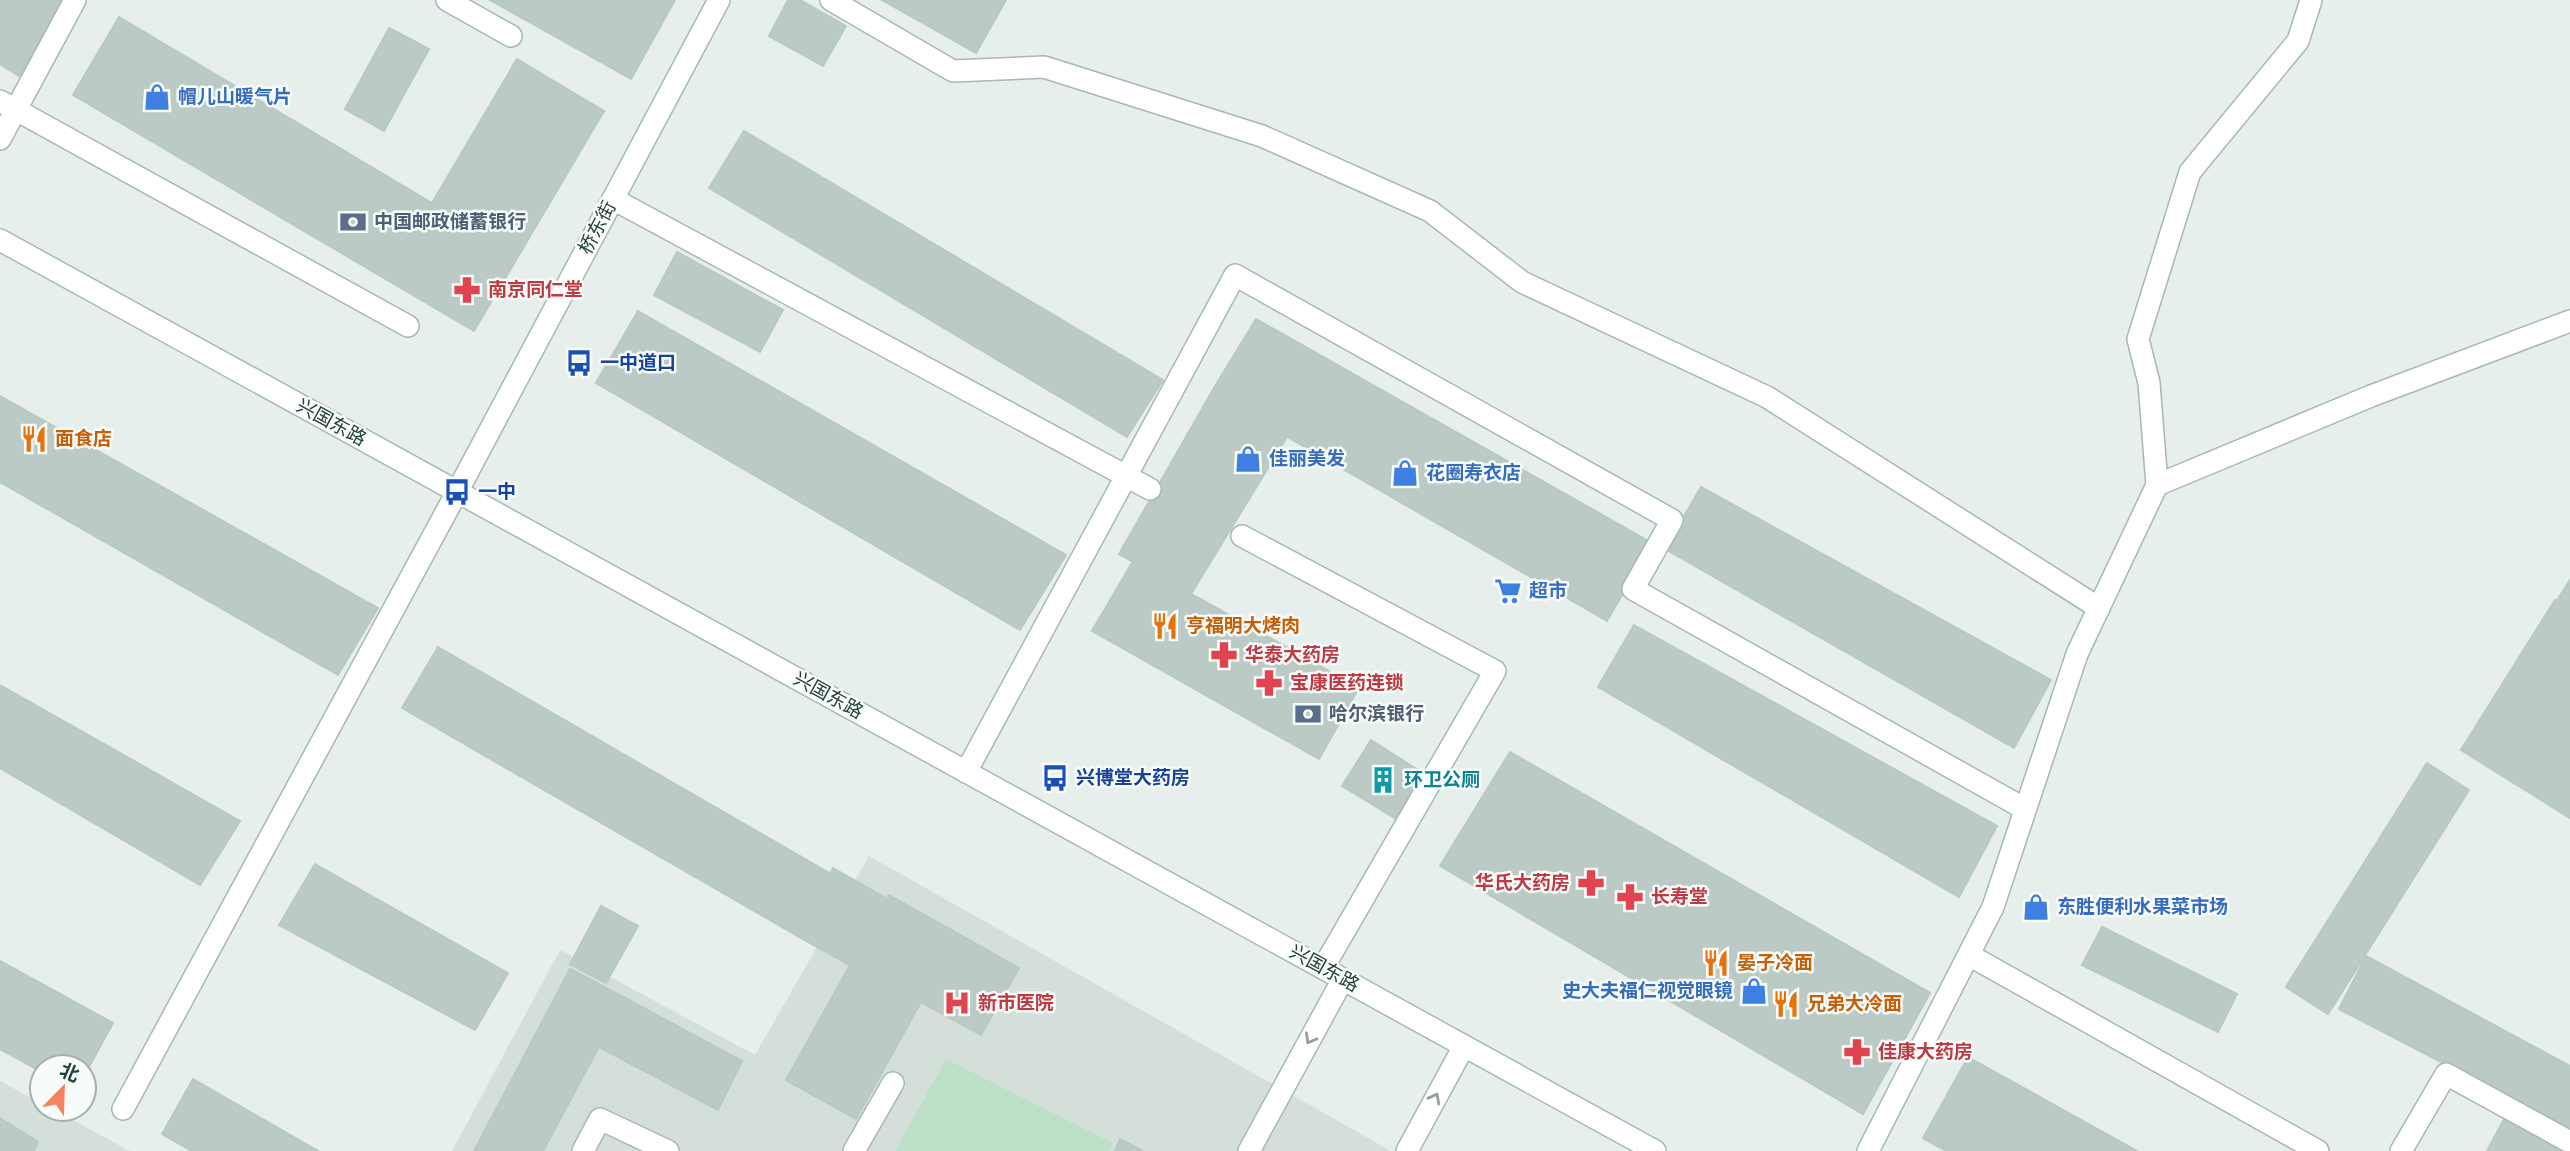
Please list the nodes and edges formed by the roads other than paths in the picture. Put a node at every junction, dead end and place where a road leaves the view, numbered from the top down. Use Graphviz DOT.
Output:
graph roads {
  1 [pos="75,0"];
  2 [pos="447,0"];
  3 [pos="719,0"];
  4 [pos="831,0"];
  5 [pos="2311,0"];
  6 [pos="511,36"];
  7 [pos="8,105"];
  8 [pos="0,139"];
  9 [pos="613,199"];
  10 [pos="0,240"];
  11 [pos="2570,321"];
  12 [pos="408,326"];
  13 [pos="1126,477"];
  14 [pos="2157,485"];
  15 [pos="1150,489"];
  16 [pos="457,492"];
  17 [pos="1242,536"];
  18 [pos="2099,608"];
  19 [pos="966,772"];
  20 [pos="2025,809"];
  21 [pos="1969,955"];
  22 [pos="1323,968"];
  23 [pos="1343,979"];
  24 [pos="1464,1046"];
  25 [pos="893,1083"];
  26 [pos="123,1109"];
  27 [pos="2570,1142"];
  28 [pos="583,1151"];
  29 [pos="667,1151"];
  30 [pos="854,1151"];
  31 [pos="1249,1151"];
  32 [pos="1407,1151"];
  33 [pos="1655,1151"];
  34 [pos="1868,1151"];
  35 [pos="2318,1151"];
  36 [pos="2402,1151"];
  1 -- 7 [label="street"];
  2 -- 6 [label="street"];
  3 -- 9 [label="street, 桥东街"];
  4 -- 18 [label="street"];
  5 -- 14 [label="street"];
  7 -- 8 [label="street"];
  7 -- 12 [label="street"];
  9 -- 13 [label="street"];
  9 -- 16 [label="street, 桥东街"];
  10 -- 16 [label="street, 兴国东路"];
  11 -- 14 [label="street"];
  13 -- 15 [label="street"];
  13 -- 19 [label="street"];
  13 -- 20 [label="street"];
  14 -- 18 [label="street"];
  16 -- 19 [label="street, 兴国东路"];
  16 -- 26 [label="street, 桥东街"];
  17 -- 22 [label="street"];
  18 -- 20 [label="street"];
  19 -- 22 [label="street, 兴国东路"];
  20 -- 21 [label="street"];
  21 -- 34 [label="street"];
  21 -- 35 [label="street"];
  22 -- 23 [label="street, 兴国东路"];
  23 -- 24 [label="street, 兴国东路"];
  23 -- 31 [label="street, one-way"];
  32 -- 24 [label="street, one-way"];
  24 -- 33 [label="street, 兴国东路"];
  25 -- 30 [label="street"];
  27 -- 36 [label="street"];
  28 -- 29 [label="street"];
}
